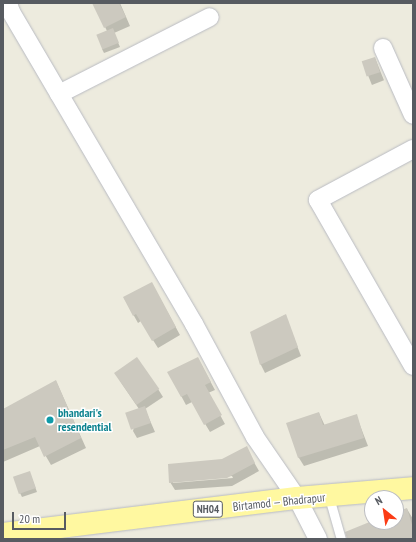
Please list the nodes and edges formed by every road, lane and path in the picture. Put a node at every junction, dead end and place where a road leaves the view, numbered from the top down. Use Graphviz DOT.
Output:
graph roads {
  1 [pos="8,3"];
  2 [pos="210,17"];
  3 [pos="384,48"];
  4 [pos="59,94"];
  5 [pos="413,115"];
  6 [pos="413,149"];
  7 [pos="413,366"];
  8 [pos="413,488"];
  9 [pos="329,497"];
  10 [pos="297,498"];
  11 [pos="3,534"];
  12 [pos="38,534"];
  13 [pos="318,539"];
  14 [pos="341,539"];
  1 -- 4 [label="street"];
  2 -- 4 [label="street"];
  3 -- 5 [label="street"];
  4 -- 10 [label="street"];
  6 -- 7 [label="street"];
  8 -- 9 [label="main road, Birtamod — Bhadrapur / NH04"];
  9 -- 10 [label="main road, Birtamod — Bhadrapur / NH04"];
  9 -- 14 [label="lane"];
  10 -- 12 [label="main road, Birtamod — Bhadrapur / NH04"];
  10 -- 13 [label="street"];
  11 -- 12 [label="main road, Birtamod — Bhadrapur / NH04"];
}
